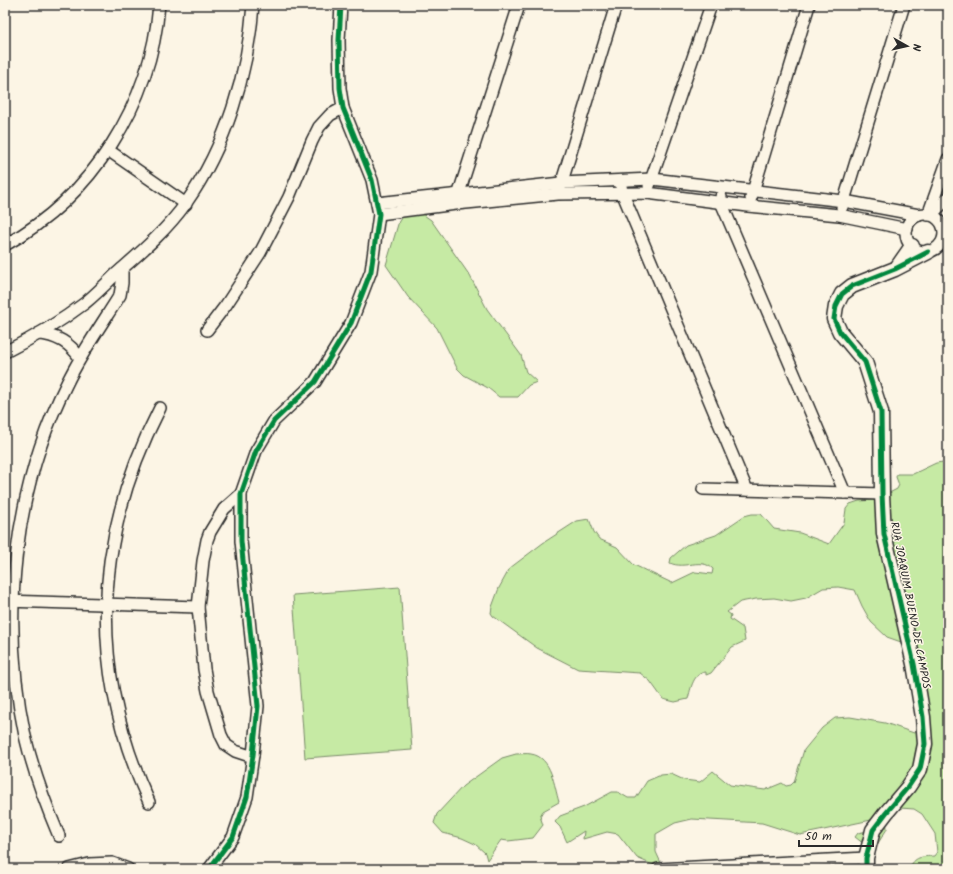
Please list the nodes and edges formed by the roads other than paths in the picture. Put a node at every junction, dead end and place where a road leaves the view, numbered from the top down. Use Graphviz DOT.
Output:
graph roads {
  1 [pos="159,5"];
  2 [pos="252,5"];
  3 [pos="341,5"];
  4 [pos="520,5"];
  5 [pos="616,5"];
  6 [pos="711,5"];
  7 [pos="809,5"];
  8 [pos="904,5"];
  9 [pos="343,108"];
  10 [pos="108,150"];
  11 [pos="948,160"];
  12 [pos="652,179"];
  13 [pos="620,180"];
  14 [pos="561,183"];
  15 [pos="721,187"];
  16 [pos="753,191"];
  17 [pos="622,192"];
  18 [pos="647,193"];
  19 [pos="558,194"];
  20 [pos="948,198"];
  21 [pos="457,199"];
  22 [pos="844,201"];
  23 [pos="721,202"];
  24 [pos="186,204"];
  25 [pos="748,206"];
  26 [pos="378,209"];
  27 [pos="839,215"];
  28 [pos="926,215"];
  29 [pos="946,225"];
  30 [pos="907,229"];
  31 [pos="5,245"];
  32 [pos="912,246"];
  33 [pos="928,252"];
  34 [pos="122,269"];
  35 [pos="895,269"];
  36 [pos="207,330"];
  37 [pos="38,334"];
  38 [pos="5,352"];
  39 [pos="80,358"];
  40 [pos="160,408"];
  41 [pos="703,489"];
  42 [pos="747,490"];
  43 [pos="845,493"];
  44 [pos="241,494"];
  45 [pos="882,494"];
  46 [pos="8,602"];
  47 [pos="106,604"];
  48 [pos="198,607"];
  49 [pos="253,755"];
  50 [pos="149,802"];
  51 [pos="59,836"];
  52 [pos="866,864"];
  53 [pos="69,869"];
  54 [pos="128,869"];
  55 [pos="209,869"];
  56 [pos="658,869"];
  1 -- 10 [label="street"];
  2 -- 24 [label="street"];
  3 -- 9 [label="street"];
  4 -- 21 [label="street"];
  5 -- 14 [label="street"];
  6 -- 12 [label="street"];
  7 -- 16 [label="street"];
  8 -- 22 [label="street"];
  9 -- 26 [label="street"];
  9 -- 36 [label="street"];
  10 -- 24 [label="street"];
  10 -- 31 [label="street"];
  11 -- 28 [label="street"];
  12 -- 13 [label="street"];
  12 -- 15 [label="street"];
  12 -- 18 [label="street"];
  13 -- 14 [label="street"];
  13 -- 17 [label="street"];
  14 -- 19 [label="street"];
  14 -- 21 [label="street"];
  15 -- 16 [label="street"];
  15 -- 23 [label="street"];
  16 -- 22 [label="street"];
  16 -- 25 [label="street"];
  17 -- 18 [label="street"];
  17 -- 19 [label="street"];
  17 -- 42 [label="street"];
  18 -- 23 [label="street"];
  19 -- 21 [label="street"];
  20 -- 28 [label="street"];
  21 -- 26 [label="street"];
  22 -- 27 [label="street"];
  22 -- 28 [label="street"];
  23 -- 25 [label="street"];
  23 -- 43 [label="street"];
  24 -- 34 [label="street"];
  25 -- 27 [label="street"];
  26 -- 44 [label="street"];
  27 -- 30 [label="street"];
  28 -- 29 [label="street"];
  28 -- 30 [label="street"];
  29 -- 33 [label="street"];
  30 -- 32 [label="street"];
  32 -- 33 [label="street"];
  32 -- 35 [label="street"];
  33 -- 35 [label="street, RUA JOAQUIM BUENO DE CAMPOS"];
  34 -- 37 [label="street"];
  34 -- 39 [label="street"];
  35 -- 45 [label="street, RUA JOAQUIM BUENO DE CAMPOS"];
  37 -- 38 [label="street"];
  37 -- 39 [label="street"];
  39 -- 46 [label="street"];
  40 -- 47 [label="street"];
  41 -- 42 [label="street"];
  42 -- 43 [label="street"];
  43 -- 45 [label="street"];
  44 -- 48 [label="street"];
  44 -- 49 [label="street"];
  45 -- 52 [label="street, RUA JOAQUIM BUENO DE CAMPOS"];
  46 -- 47 [label="street"];
  46 -- 51 [label="street"];
  47 -- 48 [label="street"];
  47 -- 50 [label="street"];
  48 -- 49 [label="street"];
  49 -- 55 [label="street"];
  52 -- 56 [label="street"];
  53 -- 54 [label="street"];
}
